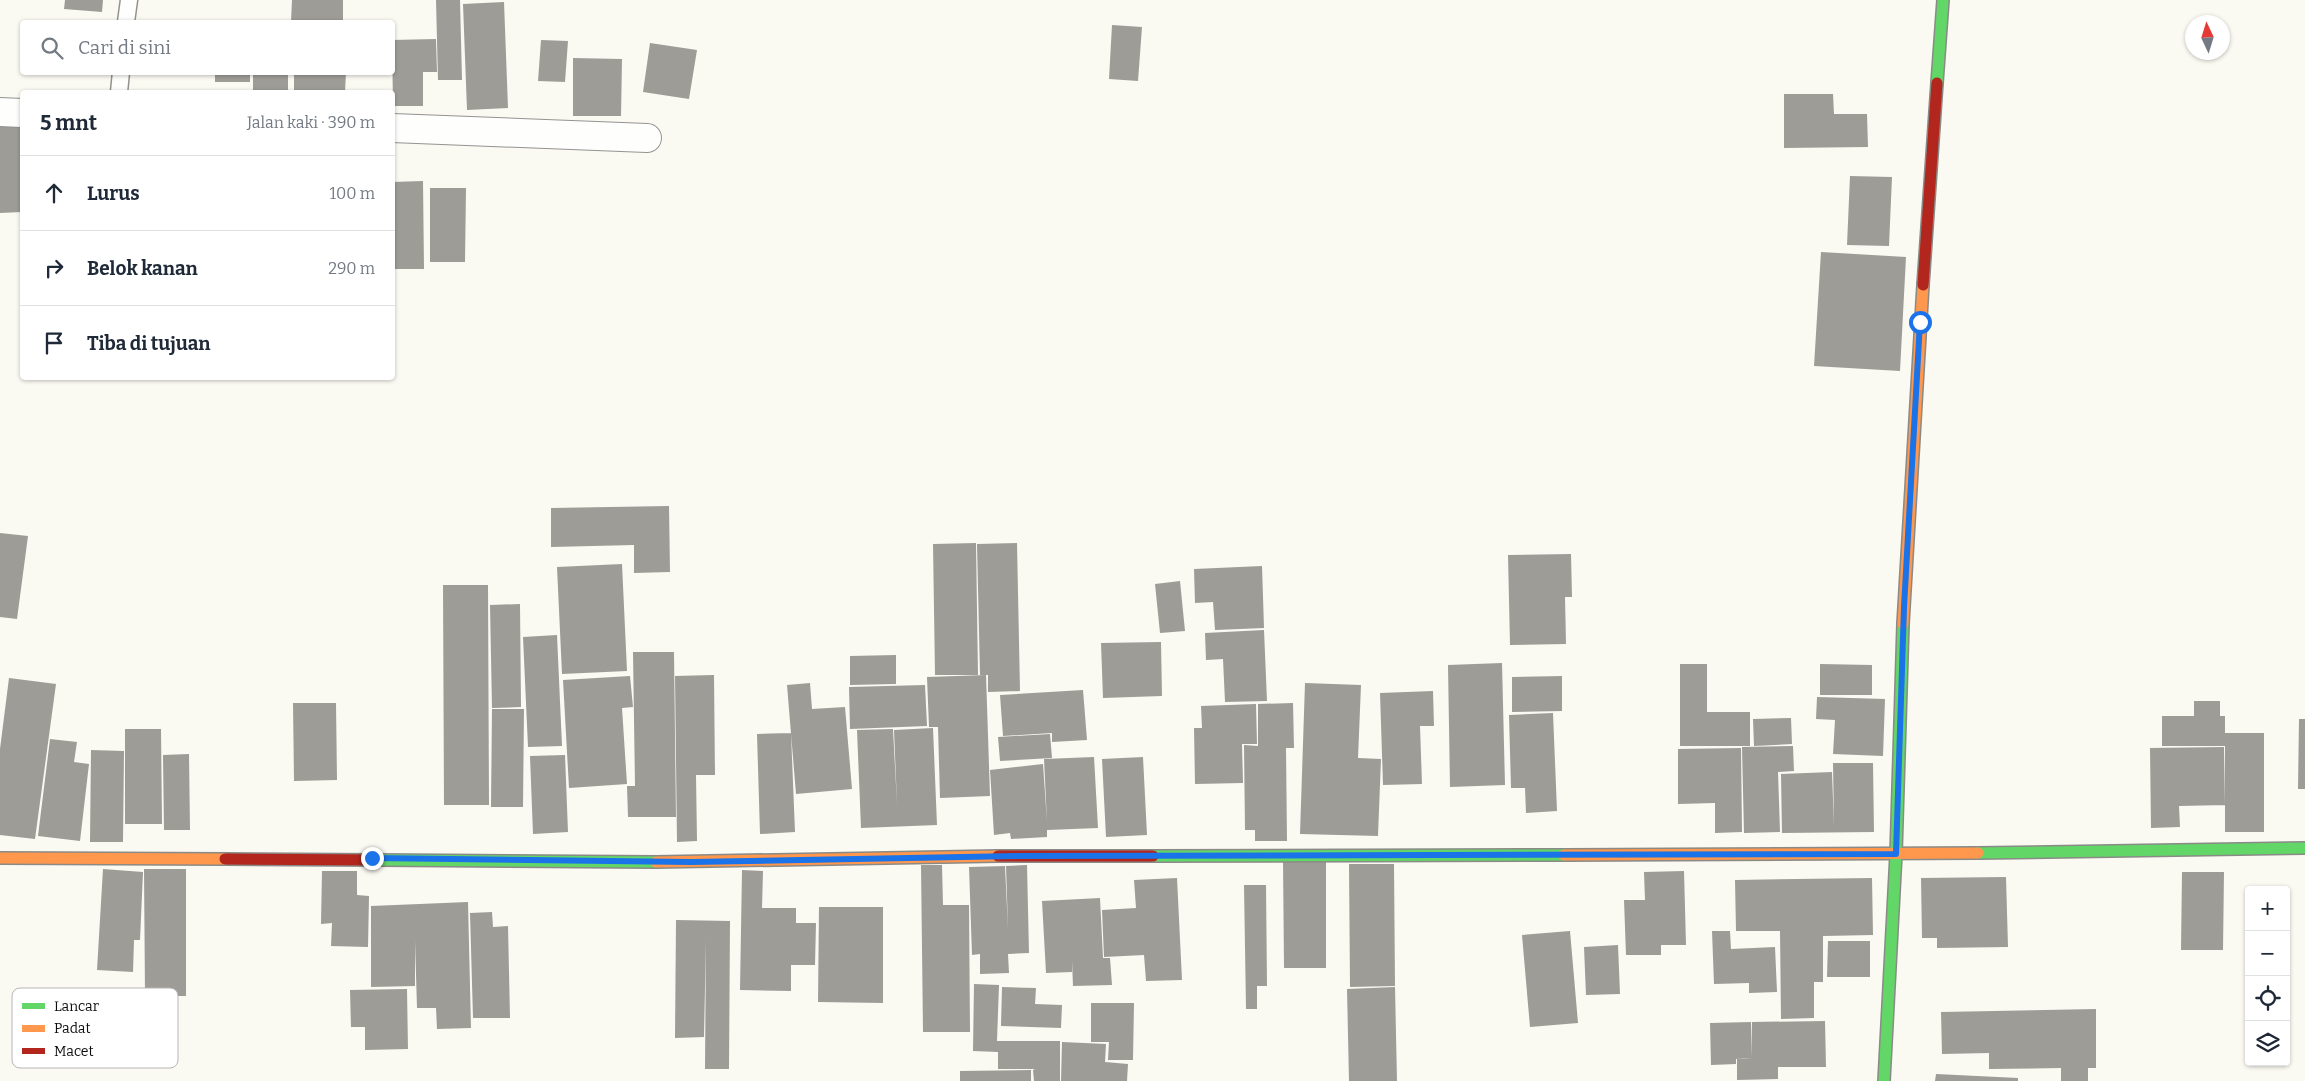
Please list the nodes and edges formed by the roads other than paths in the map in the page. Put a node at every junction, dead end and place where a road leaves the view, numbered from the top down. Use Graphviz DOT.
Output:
graph roads {
  1 [pos="129,0"];
  2 [pos="1943,0"];
  3 [pos="126,20"];
  4 [pos="121,75"];
  5 [pos="119,90"];
  6 [pos="0,112"];
  7 [pos="20,113"];
  8 [pos="395,128"];
  9 [pos="647,138"];
  10 [pos="2305,848"];
  11 [pos="1896,854"];
  12 [pos="0,858"];
  13 [pos="1884,1081"];
  1 -- 3 [label="lane"];
  2 -- 11 [label="street"];
  4 -- 5 [label="lane"];
  6 -- 7 [label="street"];
  8 -- 9 [label="street"];
  10 -- 11 [label="street"];
  11 -- 12 [label="street"];
  11 -- 13 [label="street"];
}
